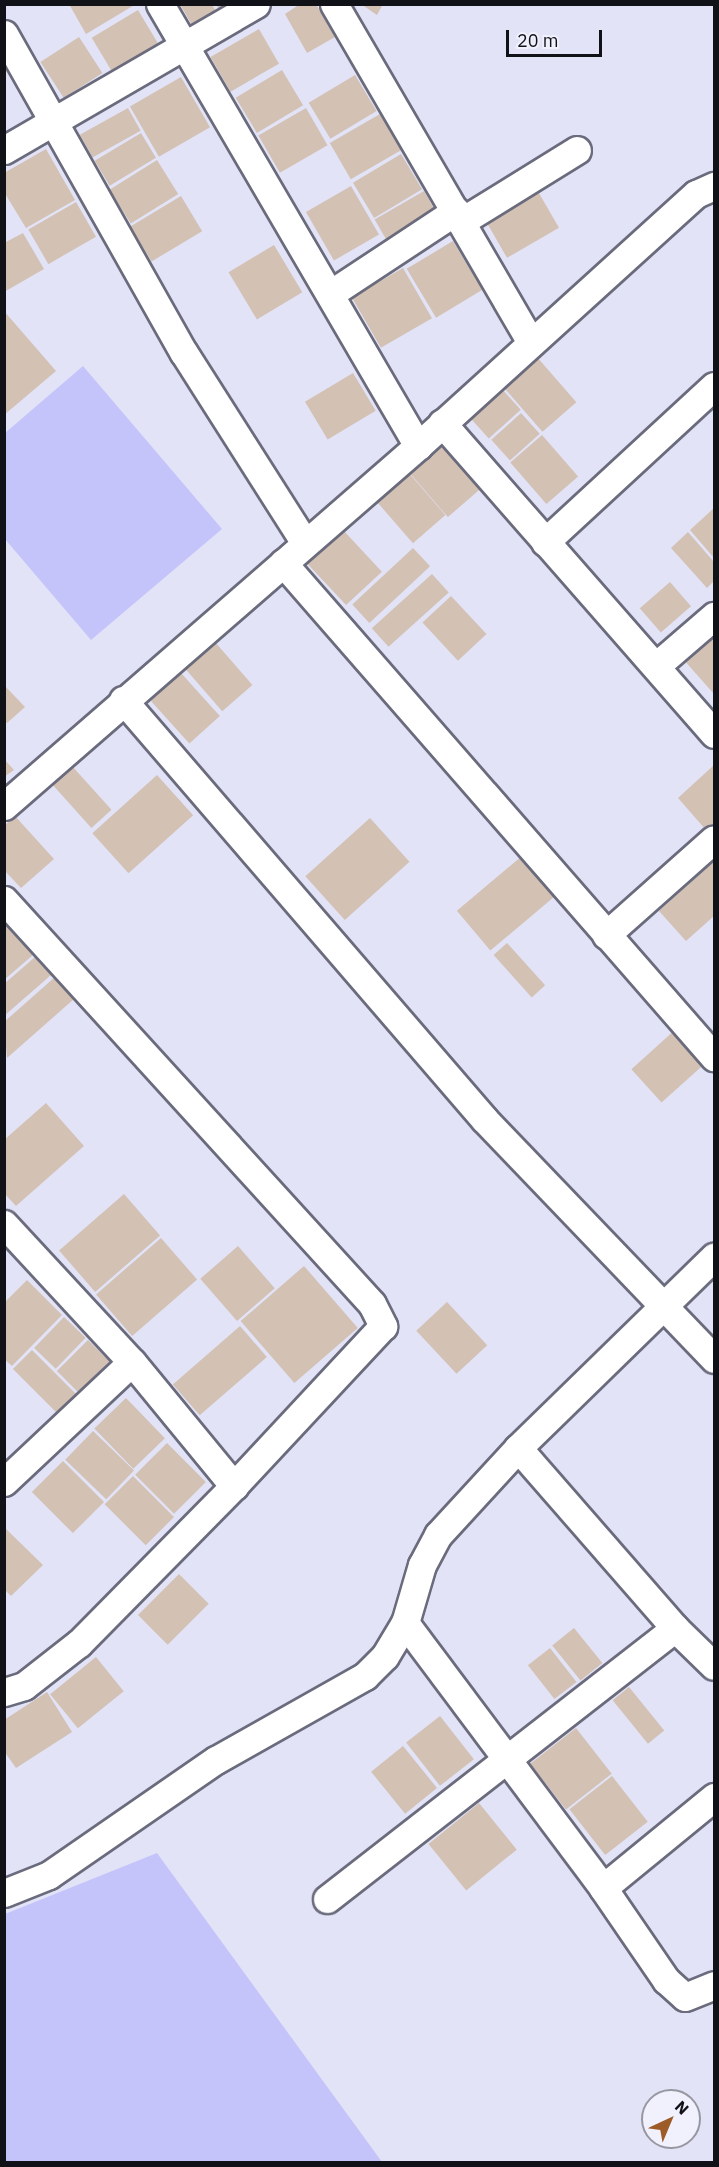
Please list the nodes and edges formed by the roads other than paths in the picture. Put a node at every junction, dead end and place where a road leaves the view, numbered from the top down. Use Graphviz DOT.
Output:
graph roads {
  1 [pos="160,4"];
  2 [pos="256,4"];
  3 [pos="334,4"];
  4 [pos="4,34"];
  5 [pos="184,47"];
  6 [pos="53,119"];
  7 [pos="4,150"];
  8 [pos="577,150"];
  9 [pos="714,186"];
  10 [pos="459,216"];
  11 [pos="330,294"];
  12 [pos="530,341"];
  13 [pos="714,386"];
  14 [pos="442,423"];
  15 [pos="418,446"];
  16 [pos="545,542"];
  17 [pos="305,543"];
  18 [pos="283,563"];
  19 [pos="714,616"];
  20 [pos="656,666"];
  21 [pos="123,700"];
  22 [pos="714,734"];
  23 [pos="4,806"];
  24 [pos="714,839"];
  25 [pos="4,900"];
  26 [pos="606,935"];
  27 [pos="714,1057"];
  28 [pos="10,1242"];
  29 [pos="714,1257"];
  30 [pos="662,1304"];
  31 [pos="714,1359"];
  32 [pos="132,1362"];
  33 [pos="518,1448"];
  34 [pos="4,1482"];
  35 [pos="234,1486"];
  36 [pos="405,1623"];
  37 [pos="675,1628"];
  38 [pos="714,1666"];
  39 [pos="4,1692"];
  40 [pos="505,1760"];
  41 [pos="714,1797"];
  42 [pos="603,1888"];
  43 [pos="4,1893"];
  44 [pos="327,1899"];
  45 [pos="714,1985"];
  1 -- 5 [label="street"];
  2 -- 5 [label="street"];
  3 -- 10 [label="street"];
  4 -- 6 [label="street"];
  5 -- 6 [label="street"];
  5 -- 11 [label="street"];
  6 -- 7 [label="street"];
  6 -- 17 [label="street"];
  8 -- 10 [label="street"];
  9 -- 12 [label="street"];
  10 -- 11 [label="street"];
  10 -- 12 [label="street"];
  11 -- 15 [label="street"];
  12 -- 14 [label="street"];
  13 -- 16 [label="street"];
  14 -- 15 [label="street"];
  14 -- 16 [label="street"];
  15 -- 17 [label="street"];
  16 -- 20 [label="street"];
  17 -- 18 [label="street"];
  18 -- 21 [label="street"];
  18 -- 26 [label="street"];
  19 -- 20 [label="street"];
  20 -- 22 [label="street"];
  21 -- 23 [label="street"];
  21 -- 30 [label="street"];
  24 -- 26 [label="street"];
  25 -- 35 [label="street"];
  26 -- 27 [label="street"];
  28 -- 32 [label="street"];
  29 -- 30 [label="street"];
  30 -- 31 [label="street"];
  30 -- 33 [label="street"];
  32 -- 34 [label="street"];
  32 -- 35 [label="street"];
  33 -- 36 [label="street"];
  33 -- 37 [label="street"];
  35 -- 39 [label="street"];
  36 -- 40 [label="street"];
  36 -- 43 [label="street"];
  37 -- 38 [label="street"];
  37 -- 40 [label="street"];
  40 -- 42 [label="street"];
  40 -- 44 [label="street"];
  41 -- 42 [label="street"];
  42 -- 45 [label="street"];
}
